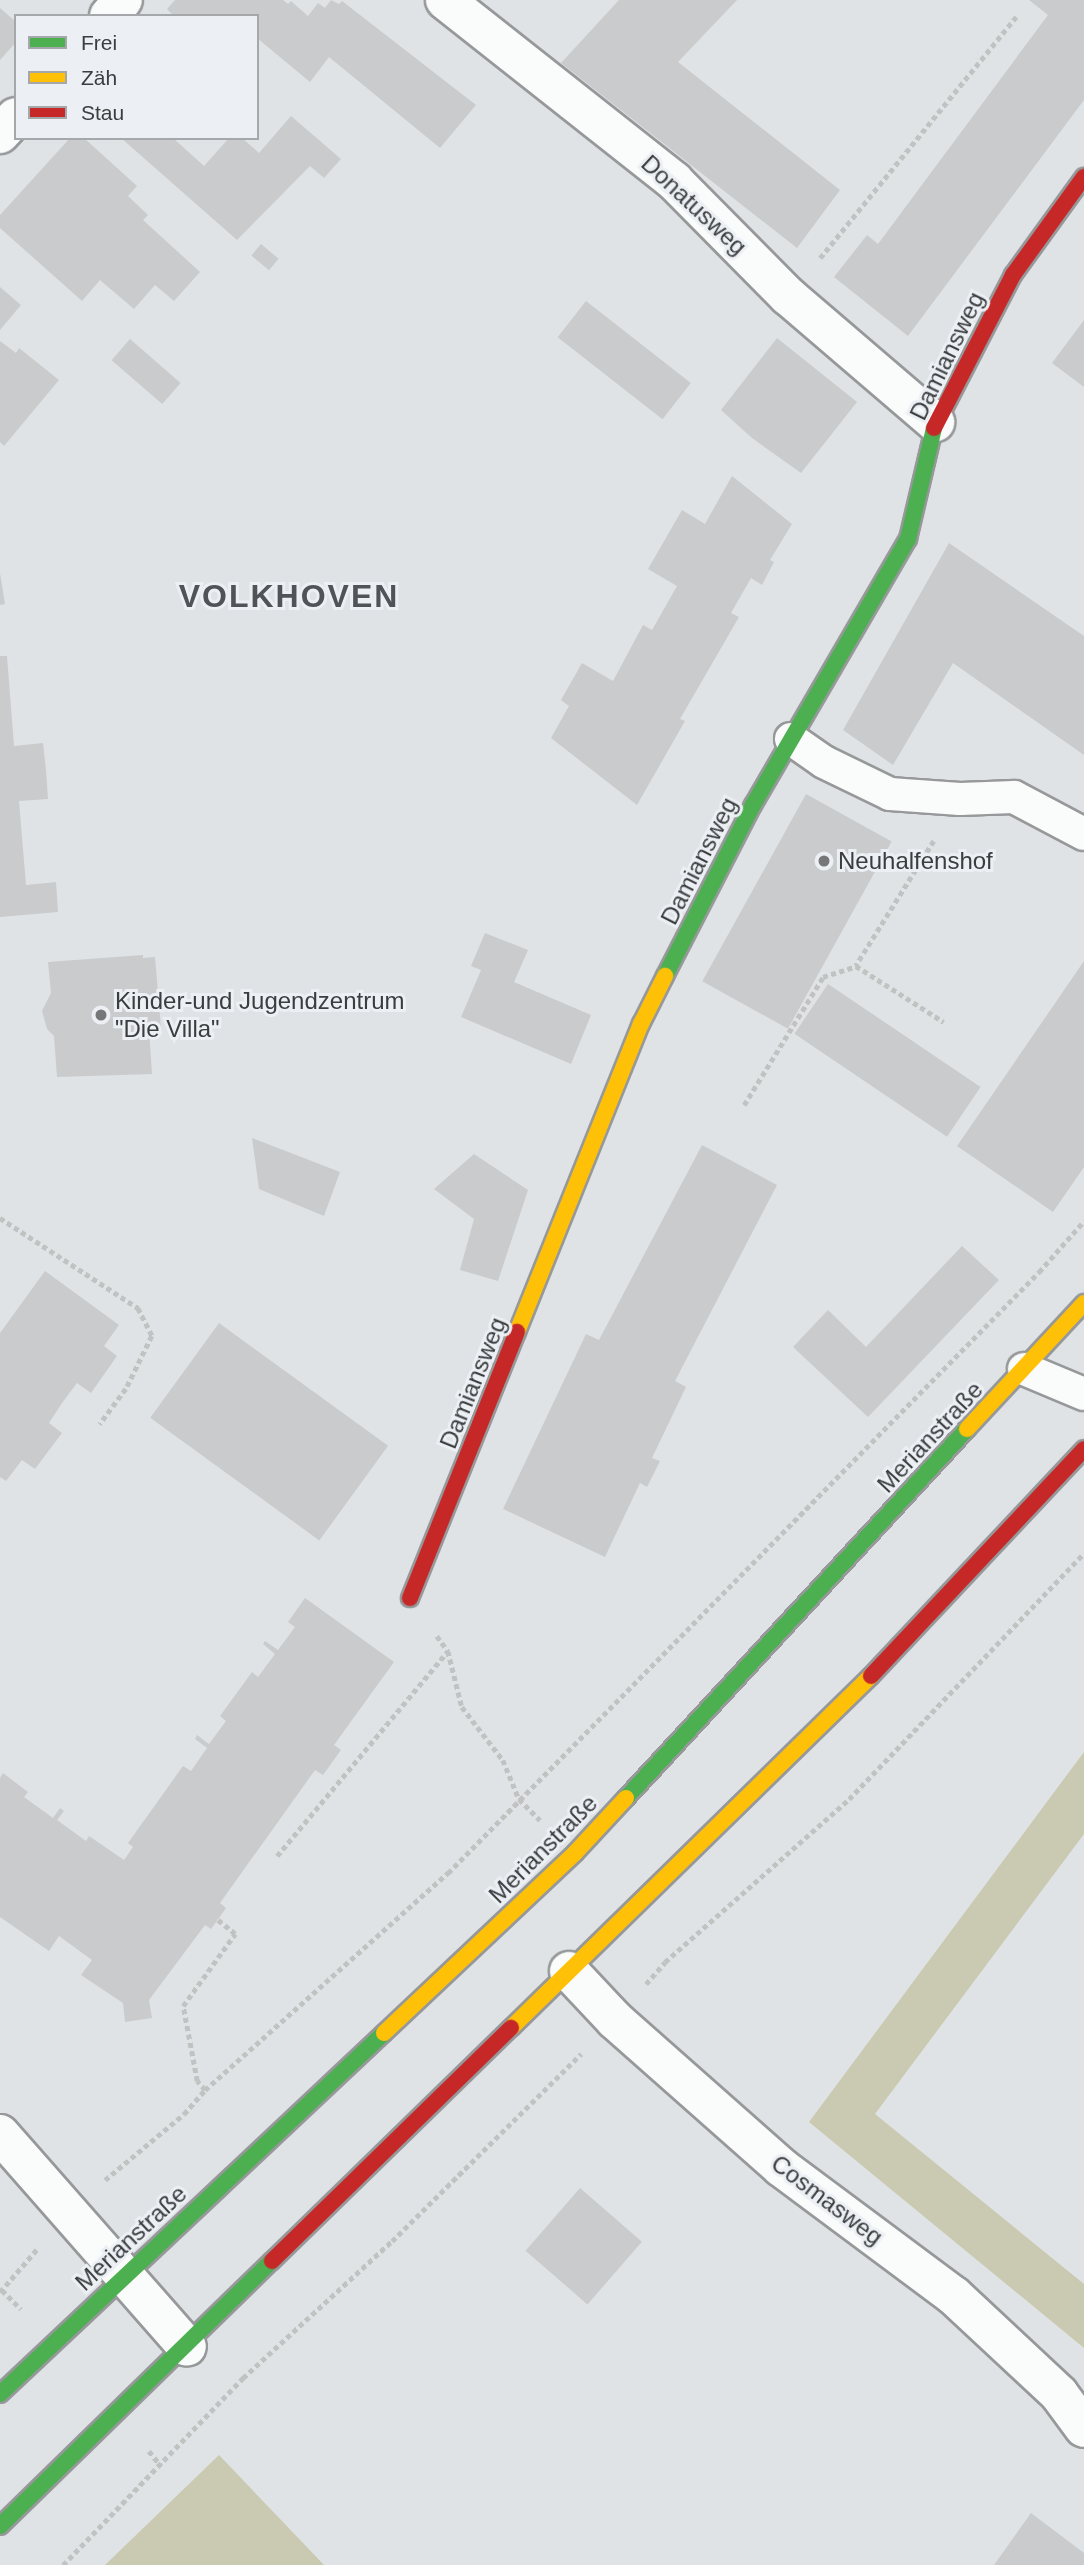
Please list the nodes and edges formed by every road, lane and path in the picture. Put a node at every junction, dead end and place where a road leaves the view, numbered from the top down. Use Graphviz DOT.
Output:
graph roads {
  1 [pos="123,0"];
  2 [pos="445,0"];
  3 [pos="111,14"];
  4 [pos="1016,17"];
  5 [pos="14,119"];
  6 [pos="0,134"];
  7 [pos="1084,177"];
  8 [pos="788,296"];
  9 [pos="935,422"];
  10 [pos="791,739"];
  11 [pos="960,799"];
  12 [pos="1084,834"];
  13 [pos="856,966"];
  14 [pos="944,1023"];
  15 [pos="744,1105"];
  16 [pos="0,1218"];
  17 [pos="1084,1221"];
  18 [pos="1084,1303"];
  19 [pos="1024,1369"];
  20 [pos="1084,1394"];
  21 [pos="100,1424"];
  22 [pos="1084,1448"];
  23 [pos="1084,1553"];
  24 [pos="410,1598"];
  25 [pos="448,1651"];
  26 [pos="519,1799"];
  27 [pos="575,1853"];
  28 [pos="276,1856"];
  29 [pos="627,1914"];
  30 [pos="218,1920"];
  31 [pos="666,1962"];
  32 [pos="569,1971"];
  33 [pos="615,2020"];
  34 [pos="205,2090"];
  35 [pos="0,2134"];
  36 [pos="70,2211"];
  37 [pos="124,2274"];
  38 [pos="0,2292"];
  39 [pos="187,2347"];
  40 [pos="0,2394"];
  41 [pos="1084,2428"];
  42 [pos="0,2526"];
  43 [pos="64,2565"];
  1 -- 3 [label="street"];
  2 -- 8 [label="street, Donatusweg"];
  4 -- 8 [label="path"];
  5 -- 6 [label="street"];
  7 -- 9 [label="street, Damiansweg"];
  8 -- 9 [label="street, Donatusweg"];
  9 -- 10 [label="street, Damiansweg"];
  10 -- 11 [label="lane"];
  10 -- 24 [label="street, Damiansweg"];
  11 -- 12 [label="lane"];
  11 -- 13 [label="path"];
  13 -- 14 [label="path"];
  13 -- 15 [label="path"];
  16 -- 21 [label="path"];
  17 -- 26 [label="path"];
  18 -- 19 [label="street, Merianstraße"];
  19 -- 20 [label="lane"];
  19 -- 27 [label="street, Merianstraße"];
  22 -- 29 [label="street"];
  23 -- 31 [label="path"];
  24 -- 25 [label="path"];
  25 -- 26 [label="path"];
  25 -- 28 [label="path"];
  26 -- 27 [label="path"];
  26 -- 34 [label="path"];
  27 -- 37 [label="street, Merianstraße"];
  29 -- 31 [label="path"];
  29 -- 32 [label="street"];
  30 -- 34 [label="path"];
  31 -- 33 [label="path"];
  32 -- 33 [label="street, Cosmasweg"];
  32 -- 39 [label="street"];
  33 -- 41 [label="street, Cosmasweg"];
  33 -- 43 [label="path"];
  34 -- 36 [label="path"];
  35 -- 36 [label="street"];
  36 -- 37 [label="street"];
  36 -- 38 [label="path"];
  37 -- 39 [label="street"];
  37 -- 40 [label="street, Merianstraße"];
  39 -- 42 [label="street"];
}
